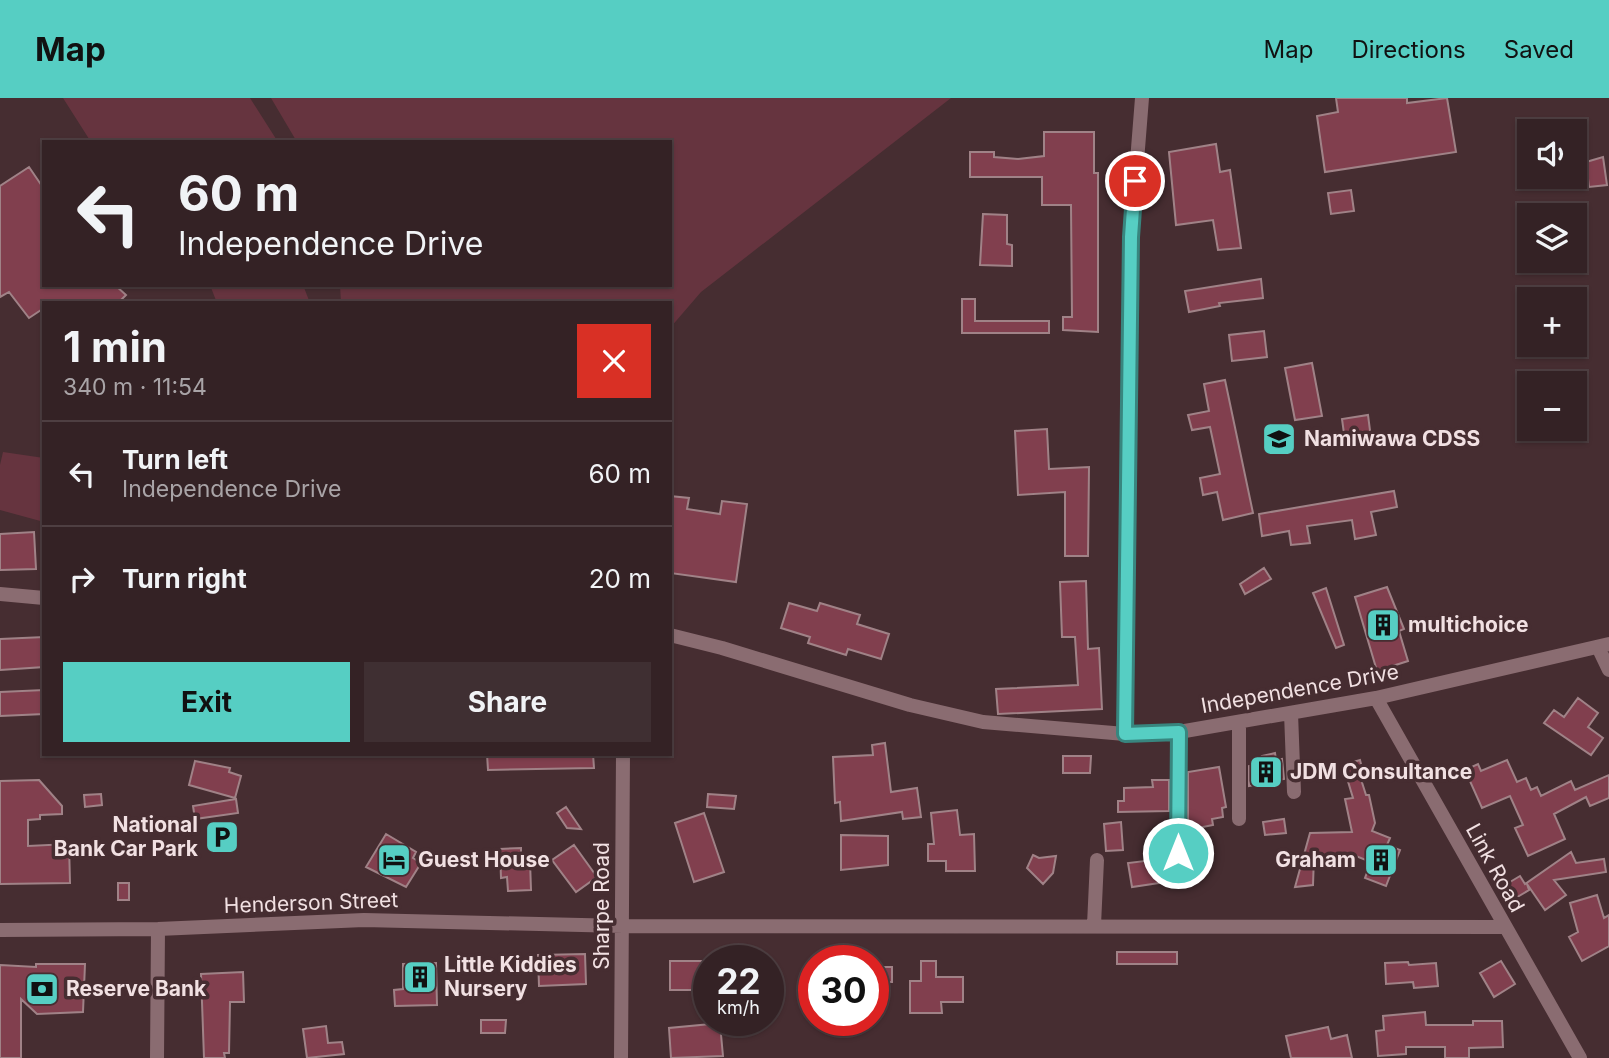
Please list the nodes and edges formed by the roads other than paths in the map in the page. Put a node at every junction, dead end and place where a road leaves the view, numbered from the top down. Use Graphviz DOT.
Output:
graph roads {
  1 [pos="1142,98"];
  2 [pos="0,594"];
  3 [pos="42,598"];
  4 [pos="672,636"];
  5 [pos="1604,646"];
  6 [pos="1609,670"];
  7 [pos="1376,698"];
  8 [pos="1291,713"];
  9 [pos="1238,722"];
  10 [pos="1179,732"];
  11 [pos="1125,734"];
  12 [pos="623,756"];
  13 [pos="1294,792"];
  14 [pos="1239,819"];
  15 [pos="1178,853"];
  16 [pos="1097,860"];
  17 [pos="1094,925"];
  18 [pos="623,926"];
  19 [pos="1504,928"];
  20 [pos="158,929"];
  21 [pos="0,930"];
  22 [pos="157,1058"];
  23 [pos="621,1058"];
  24 [pos="1580,1058"];
  1 -- 11 [label="street"];
  2 -- 3 [label="street"];
  4 -- 11 [label="street, Independence Drive"];
  5 -- 6 [label="street"];
  5 -- 7 [label="street, Independence Drive"];
  7 -- 8 [label="street, Independence Drive"];
  7 -- 19 [label="street, Link Road"];
  8 -- 9 [label="street, Independence Drive"];
  8 -- 13 [label="street"];
  9 -- 10 [label="street, Independence Drive"];
  9 -- 14 [label="street"];
  10 -- 11 [label="street, Independence Drive"];
  10 -- 15 [label="street"];
  12 -- 18 [label="street, Sharpe Road"];
  16 -- 17 [label="street"];
  17 -- 18 [label="street, Henderson Street"];
  17 -- 19 [label="street, Henderson Street"];
  18 -- 20 [label="street, Henderson Street"];
  18 -- 23 [label="street, Sharpe Road"];
  19 -- 24 [label="street, Link Road"];
  20 -- 21 [label="street, Henderson Street"];
  20 -- 22 [label="street"];
}
